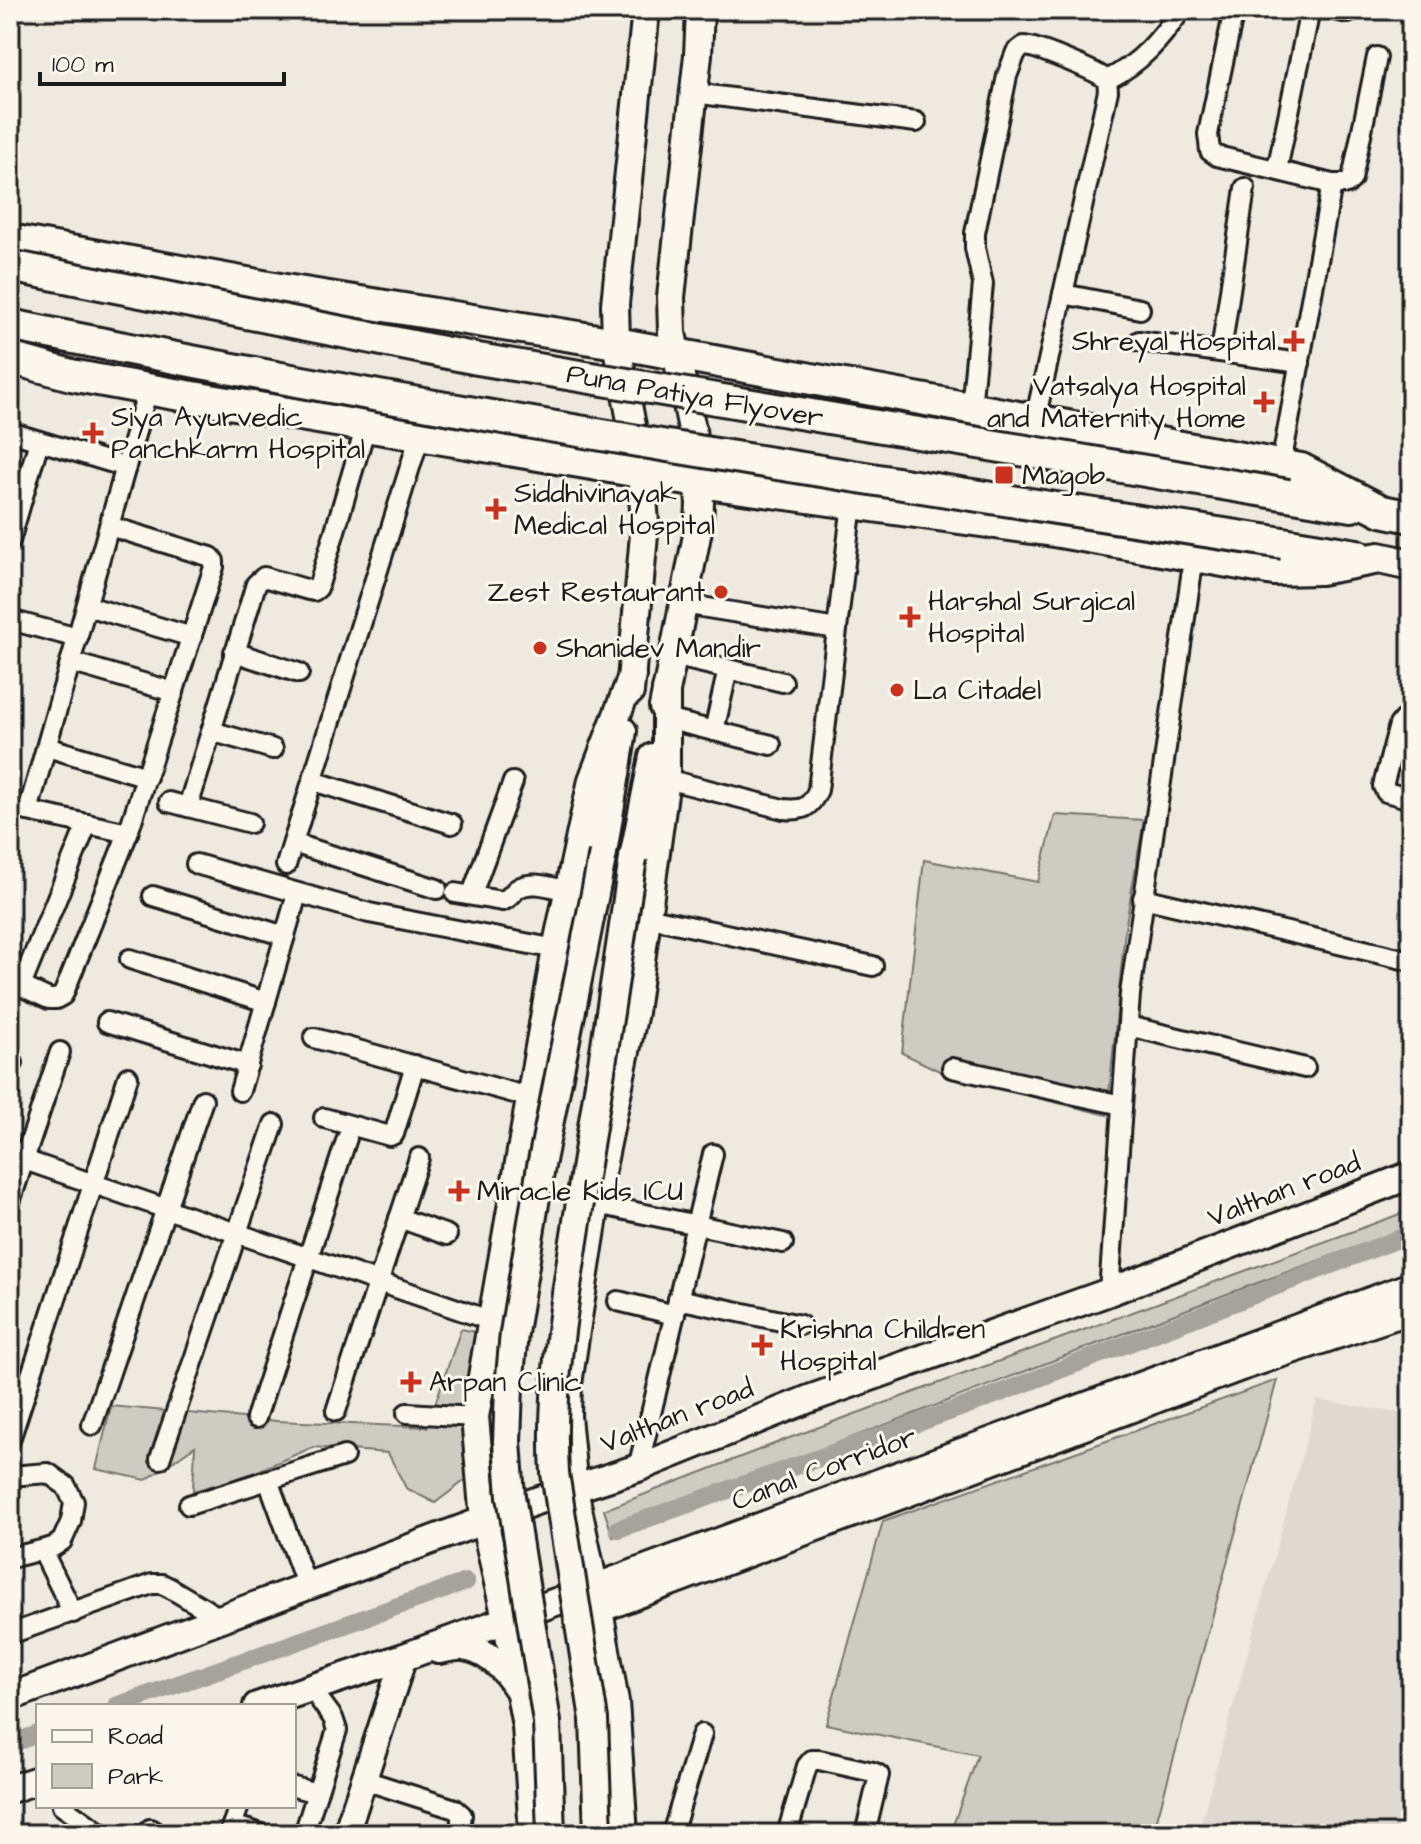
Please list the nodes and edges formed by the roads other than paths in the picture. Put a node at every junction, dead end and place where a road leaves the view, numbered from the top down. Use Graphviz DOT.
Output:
graph roads {
  1 [pos="644,10"];
  2 [pos="700,10"];
  3 [pos="1181,10"];
  4 [pos="1234,10"];
  5 [pos="1310,10"];
  6 [pos="1377,57"];
  7 [pos="1107,80"];
  8 [pos="694,93"];
  9 [pos="916,122"];
  10 [pos="1277,170"];
  11 [pos="1332,184"];
  12 [pos="1245,188"];
  13 [pos="10,240"];
  14 [pos="10,266"];
  15 [pos="1063,294"];
  16 [pos="1140,309"];
  17 [pos="10,325"];
  18 [pos="1139,341"];
  19 [pos="616,343"];
  20 [pos="1221,352"];
  21 [pos="676,354"];
  22 [pos="10,358"];
  23 [pos="1300,363"];
  24 [pos="148,389"];
  25 [pos="971,409"];
  26 [pos="1035,420"];
  27 [pos="366,426"];
  28 [pos="10,432"];
  29 [pos="420,435"];
  30 [pos="39,441"];
  31 [pos="1281,465"];
  32 [pos="126,467"];
  33 [pos="641,472"];
  34 [pos="19,479"];
  35 [pos="699,482"];
  36 [pos="852,503"];
  37 [pos="1396,514"];
  38 [pos="109,526"];
  39 [pos="10,541"];
  40 [pos="1194,556"];
  41 [pos="1379,558"];
  42 [pos="1411,565"];
  43 [pos="683,604"];
  44 [pos="87,606"];
  45 [pos="10,620"];
  46 [pos="837,629"];
  47 [pos="192,637"];
  48 [pos="78,638"];
  49 [pos="234,652"];
  50 [pos="673,656"];
  51 [pos="70,662"];
  52 [pos="728,669"];
  53 [pos="299,673"];
  54 [pos="632,676"];
  55 [pos="783,682"];
  56 [pos="666,690"];
  57 [pos="174,692"];
  58 [pos="666,719"];
  59 [pos="1411,719"];
  60 [pos="211,731"];
  61 [pos="714,731"];
  62 [pos="771,745"];
  63 [pos="47,747"];
  64 [pos="273,749"];
  65 [pos="147,777"];
  66 [pos="666,779"];
  67 [pos="313,781"];
  68 [pos="513,782"];
  69 [pos="1411,799"];
  70 [pos="169,802"];
  71 [pos="188,807"];
  72 [pos="19,809"];
  73 [pos="250,823"];
  74 [pos="87,824"];
  75 [pos="452,824"];
  76 [pos="128,833"];
  77 [pos="293,843"];
  78 [pos="196,864"];
  79 [pos="286,865"];
  80 [pos="569,891"];
  81 [pos="455,892"];
  82 [pos="297,894"];
  83 [pos="153,896"];
  84 [pos="1143,898"];
  85 [pos="647,917"];
  86 [pos="285,936"];
  87 [pos="556,949"];
  88 [pos="130,959"];
  89 [pos="1411,961"];
  90 [pos="873,966"];
  91 [pos="16,984"];
  92 [pos="266,1002"];
  93 [pos="107,1022"];
  94 [pos="1128,1026"];
  95 [pos="314,1038"];
  96 [pos="60,1052"];
  97 [pos="248,1065"];
  98 [pos="415,1065"];
  99 [pos="952,1068"];
  100 [pos="1305,1068"];
  101 [pos="128,1077"];
  102 [pos="240,1091"];
  103 [pos="532,1098"];
  104 [pos="203,1100"];
  105 [pos="1122,1105"];
  106 [pos="324,1118"];
  107 [pos="274,1124"];
  108 [pos="347,1138"];
  109 [pos="18,1153"];
  110 [pos="713,1154"];
  111 [pos="419,1158"];
  112 [pos="1411,1175"];
  113 [pos="93,1184"];
  114 [pos="10,1202"];
  115 [pos="597,1204"];
  116 [pos="166,1209"];
  117 [pos="399,1218"];
  118 [pos="697,1223"];
  119 [pos="237,1233"];
  120 [pos="447,1235"];
  121 [pos="783,1243"];
  122 [pos="308,1258"];
  123 [pos="378,1282"];
  124 [pos="1411,1286"];
  125 [pos="1109,1292"];
  126 [pos="618,1301"];
  127 [pos="677,1307"];
  128 [pos="1411,1311"];
  129 [pos="492,1321"];
  130 [pos="800,1325"];
  131 [pos="336,1411"];
  132 [pos="407,1413"];
  133 [pos="475,1417"];
  134 [pos="256,1418"];
  135 [pos="92,1425"];
  136 [pos="10,1440"];
  137 [pos="344,1456"];
  138 [pos="160,1459"];
  139 [pos="638,1468"];
  140 [pos="10,1476"];
  141 [pos="268,1480"];
  142 [pos="574,1489"];
  143 [pos="189,1505"];
  144 [pos="484,1520"];
  145 [pos="42,1550"];
  146 [pos="10,1558"];
  147 [pos="307,1587"];
  148 [pos="597,1599"];
  149 [pos="73,1613"];
  150 [pos="220,1618"];
  151 [pos="506,1618"];
  152 [pos="10,1634"];
  153 [pos="404,1657"];
  154 [pos="311,1688"];
  155 [pos="520,1692"];
  156 [pos="10,1697"];
  157 [pos="263,1704"];
  158 [pos="702,1734"];
  159 [pos="364,1780"];
  160 [pos="296,1788"];
  161 [pos="317,1793"];
  162 [pos="65,1808"];
  163 [pos="238,1808"];
  164 [pos="231,1830"];
  165 [pos="102,1834"];
  166 [pos="262,1834"];
  167 [pos="304,1834"];
  168 [pos="346,1834"];
  169 [pos="459,1834"];
  170 [pos="533,1834"];
  171 [pos="551,1834"];
  172 [pos="598,1834"];
  173 [pos="624,1834"];
  174 [pos="672,1834"];
  175 [pos="787,1834"];
  176 [pos="865,1834"];
  1 -- 19 [label="main road"];
  2 -- 8 [label="main road"];
  3 -- 7 [label="street"];
  4 -- 10 [label="street"];
  5 -- 10 [label="street"];
  6 -- 11 [label="street"];
  7 -- 15 [label="street"];
  7 -- 25 [label="street"];
  8 -- 9 [label="street"];
  8 -- 21 [label="main road"];
  10 -- 11 [label="street"];
  11 -- 23 [label="street"];
  12 -- 20 [label="street"];
  13 -- 19 [label="highway"];
  14 -- 37 [label="highway, Puna Patiya Flyover, bridge"];
  15 -- 16 [label="street"];
  15 -- 26 [label="street"];
  17 -- 41 [label="highway, Puna Patiya Flyover, bridge"];
  18 -- 20 [label="street"];
  19 -- 21 [label="highway"];
  19 -- 33 [label="main road"];
  20 -- 23 [label="street"];
  21 -- 25 [label="highway"];
  21 -- 35 [label="main road"];
  22 -- 24 [label="highway"];
  23 -- 31 [label="street"];
  24 -- 27 [label="highway"];
  24 -- 32 [label="street"];
  25 -- 26 [label="highway"];
  26 -- 31 [label="highway"];
  27 -- 29 [label="highway"];
  27 -- 49 [label="street"];
  28 -- 30 [label="street"];
  29 -- 33 [label="highway"];
  29 -- 67 [label="street"];
  30 -- 32 [label="street"];
  30 -- 34 [label="street"];
  31 -- 37 [label="highway"];
  32 -- 38 [label="street"];
  33 -- 35 [label="highway"];
  33 -- 54 [label="main road"];
  34 -- 39 [label="street"];
  35 -- 36 [label="highway"];
  35 -- 43 [label="main road"];
  36 -- 40 [label="highway"];
  36 -- 46 [label="street"];
  38 -- 44 [label="street"];
  38 -- 47 [label="street"];
  40 -- 41 [label="highway"];
  40 -- 84 [label="street"];
  41 -- 42 [label="highway, Puna Patiya Flyover"];
  43 -- 46 [label="street"];
  43 -- 50 [label="main road"];
  44 -- 47 [label="street"];
  44 -- 48 [label="street"];
  45 -- 48 [label="street"];
  46 -- 66 [label="street"];
  47 -- 57 [label="street"];
  48 -- 51 [label="street"];
  49 -- 53 [label="street"];
  49 -- 60 [label="street"];
  50 -- 52 [label="street"];
  50 -- 56 [label="main road"];
  51 -- 57 [label="street"];
  51 -- 63 [label="street"];
  52 -- 55 [label="street"];
  52 -- 61 [label="street"];
  54 -- 80 [label="main road"];
  54 -- 171 [label="main road, bridge"];
  56 -- 58 [label="main road"];
  56 -- 172 [label="main road, bridge"];
  57 -- 65 [label="street"];
  58 -- 61 [label="street"];
  58 -- 66 [label="main road"];
  59 -- 69 [label="street"];
  60 -- 64 [label="street"];
  60 -- 71 [label="street"];
  61 -- 62 [label="street"];
  63 -- 65 [label="street"];
  63 -- 72 [label="street"];
  65 -- 76 [label="street"];
  66 -- 85 [label="main road"];
  67 -- 75 [label="street"];
  67 -- 77 [label="street"];
  68 -- 81 [label="street"];
  70 -- 71 [label="street"];
  71 -- 73 [label="street"];
  72 -- 74 [label="street"];
  74 -- 76 [label="street"];
  74 -- 91 [label="street"];
  76 -- 91 [label="street"];
  77 -- 79 [label="street"];
  77 -- 81 [label="street"];
  78 -- 82 [label="street"];
  80 -- 81 [label="street"];
  80 -- 87 [label="main road"];
  82 -- 86 [label="street"];
  82 -- 87 [label="street"];
  83 -- 86 [label="street"];
  84 -- 89 [label="street"];
  84 -- 94 [label="street"];
  85 -- 90 [label="street"];
  85 -- 115 [label="main road"];
  86 -- 92 [label="street"];
  87 -- 103 [label="main road"];
  88 -- 92 [label="street"];
  92 -- 97 [label="street"];
  93 -- 97 [label="street"];
  94 -- 100 [label="street"];
  94 -- 105 [label="street"];
  95 -- 98 [label="street"];
  96 -- 109 [label="street"];
  97 -- 102 [label="street"];
  98 -- 103 [label="street"];
  98 -- 106 [label="street"];
  99 -- 105 [label="street"];
  101 -- 113 [label="street"];
  103 -- 129 [label="main road"];
  104 -- 116 [label="street"];
  105 -- 125 [label="street"];
  107 -- 119 [label="street"];
  108 -- 122 [label="street"];
  109 -- 113 [label="street"];
  109 -- 114 [label="street"];
  110 -- 118 [label="street"];
  111 -- 117 [label="street"];
  112 -- 125 [label="main road, Valthan road"];
  113 -- 116 [label="street"];
  113 -- 136 [label="street"];
  115 -- 118 [label="street"];
  115 -- 142 [label="main road"];
  116 -- 119 [label="street"];
  116 -- 135 [label="street"];
  117 -- 120 [label="street"];
  117 -- 123 [label="street"];
  118 -- 121 [label="street"];
  118 -- 127 [label="street"];
  119 -- 122 [label="street"];
  119 -- 138 [label="street"];
  122 -- 123 [label="street"];
  122 -- 134 [label="street"];
  123 -- 129 [label="street"];
  123 -- 131 [label="street"];
  124 -- 148 [label="main road, Canal Corridor"];
  125 -- 139 [label="main road, Valthan road"];
  126 -- 127 [label="street"];
  127 -- 130 [label="street"];
  127 -- 139 [label="street"];
  128 -- 148 [label="street"];
  129 -- 133 [label="main road"];
  132 -- 133 [label="street"];
  133 -- 144 [label="main road"];
  137 -- 141 [label="street"];
  139 -- 142 [label="main road, Valthan road"];
  140 -- 145 [label="street"];
  141 -- 143 [label="street"];
  141 -- 147 [label="street"];
  142 -- 144 [label="main road, Valthan road"];
  142 -- 148 [label="main road"];
  144 -- 147 [label="main road, Valthan road"];
  144 -- 151 [label="main road"];
  145 -- 146 [label="street"];
  145 -- 149 [label="street"];
  147 -- 150 [label="main road, Valthan road"];
  148 -- 151 [label="main road, Canal Corridor"];
  148 -- 173 [label="main road"];
  149 -- 150 [label="street"];
  149 -- 152 [label="street"];
  150 -- 156 [label="main road, Valthan road"];
  151 -- 153 [label="main road, Canal Corridor"];
  151 -- 155 [label="main road"];
  153 -- 154 [label="main road, Canal Corridor"];
  153 -- 155 [label="main road"];
  153 -- 159 [label="street"];
  154 -- 157 [label="main road, Canal Corridor"];
  154 -- 161 [label="street"];
  155 -- 170 [label="main road"];
  158 -- 174 [label="street"];
  159 -- 168 [label="street"];
  159 -- 169 [label="street"];
  160 -- 161 [label="street"];
  161 -- 167 [label="street"];
  162 -- 165 [label="street"];
  163 -- 164 [label="street"];
  164 -- 166 [label="street"];
  175 -- 176 [label="street"];
}
